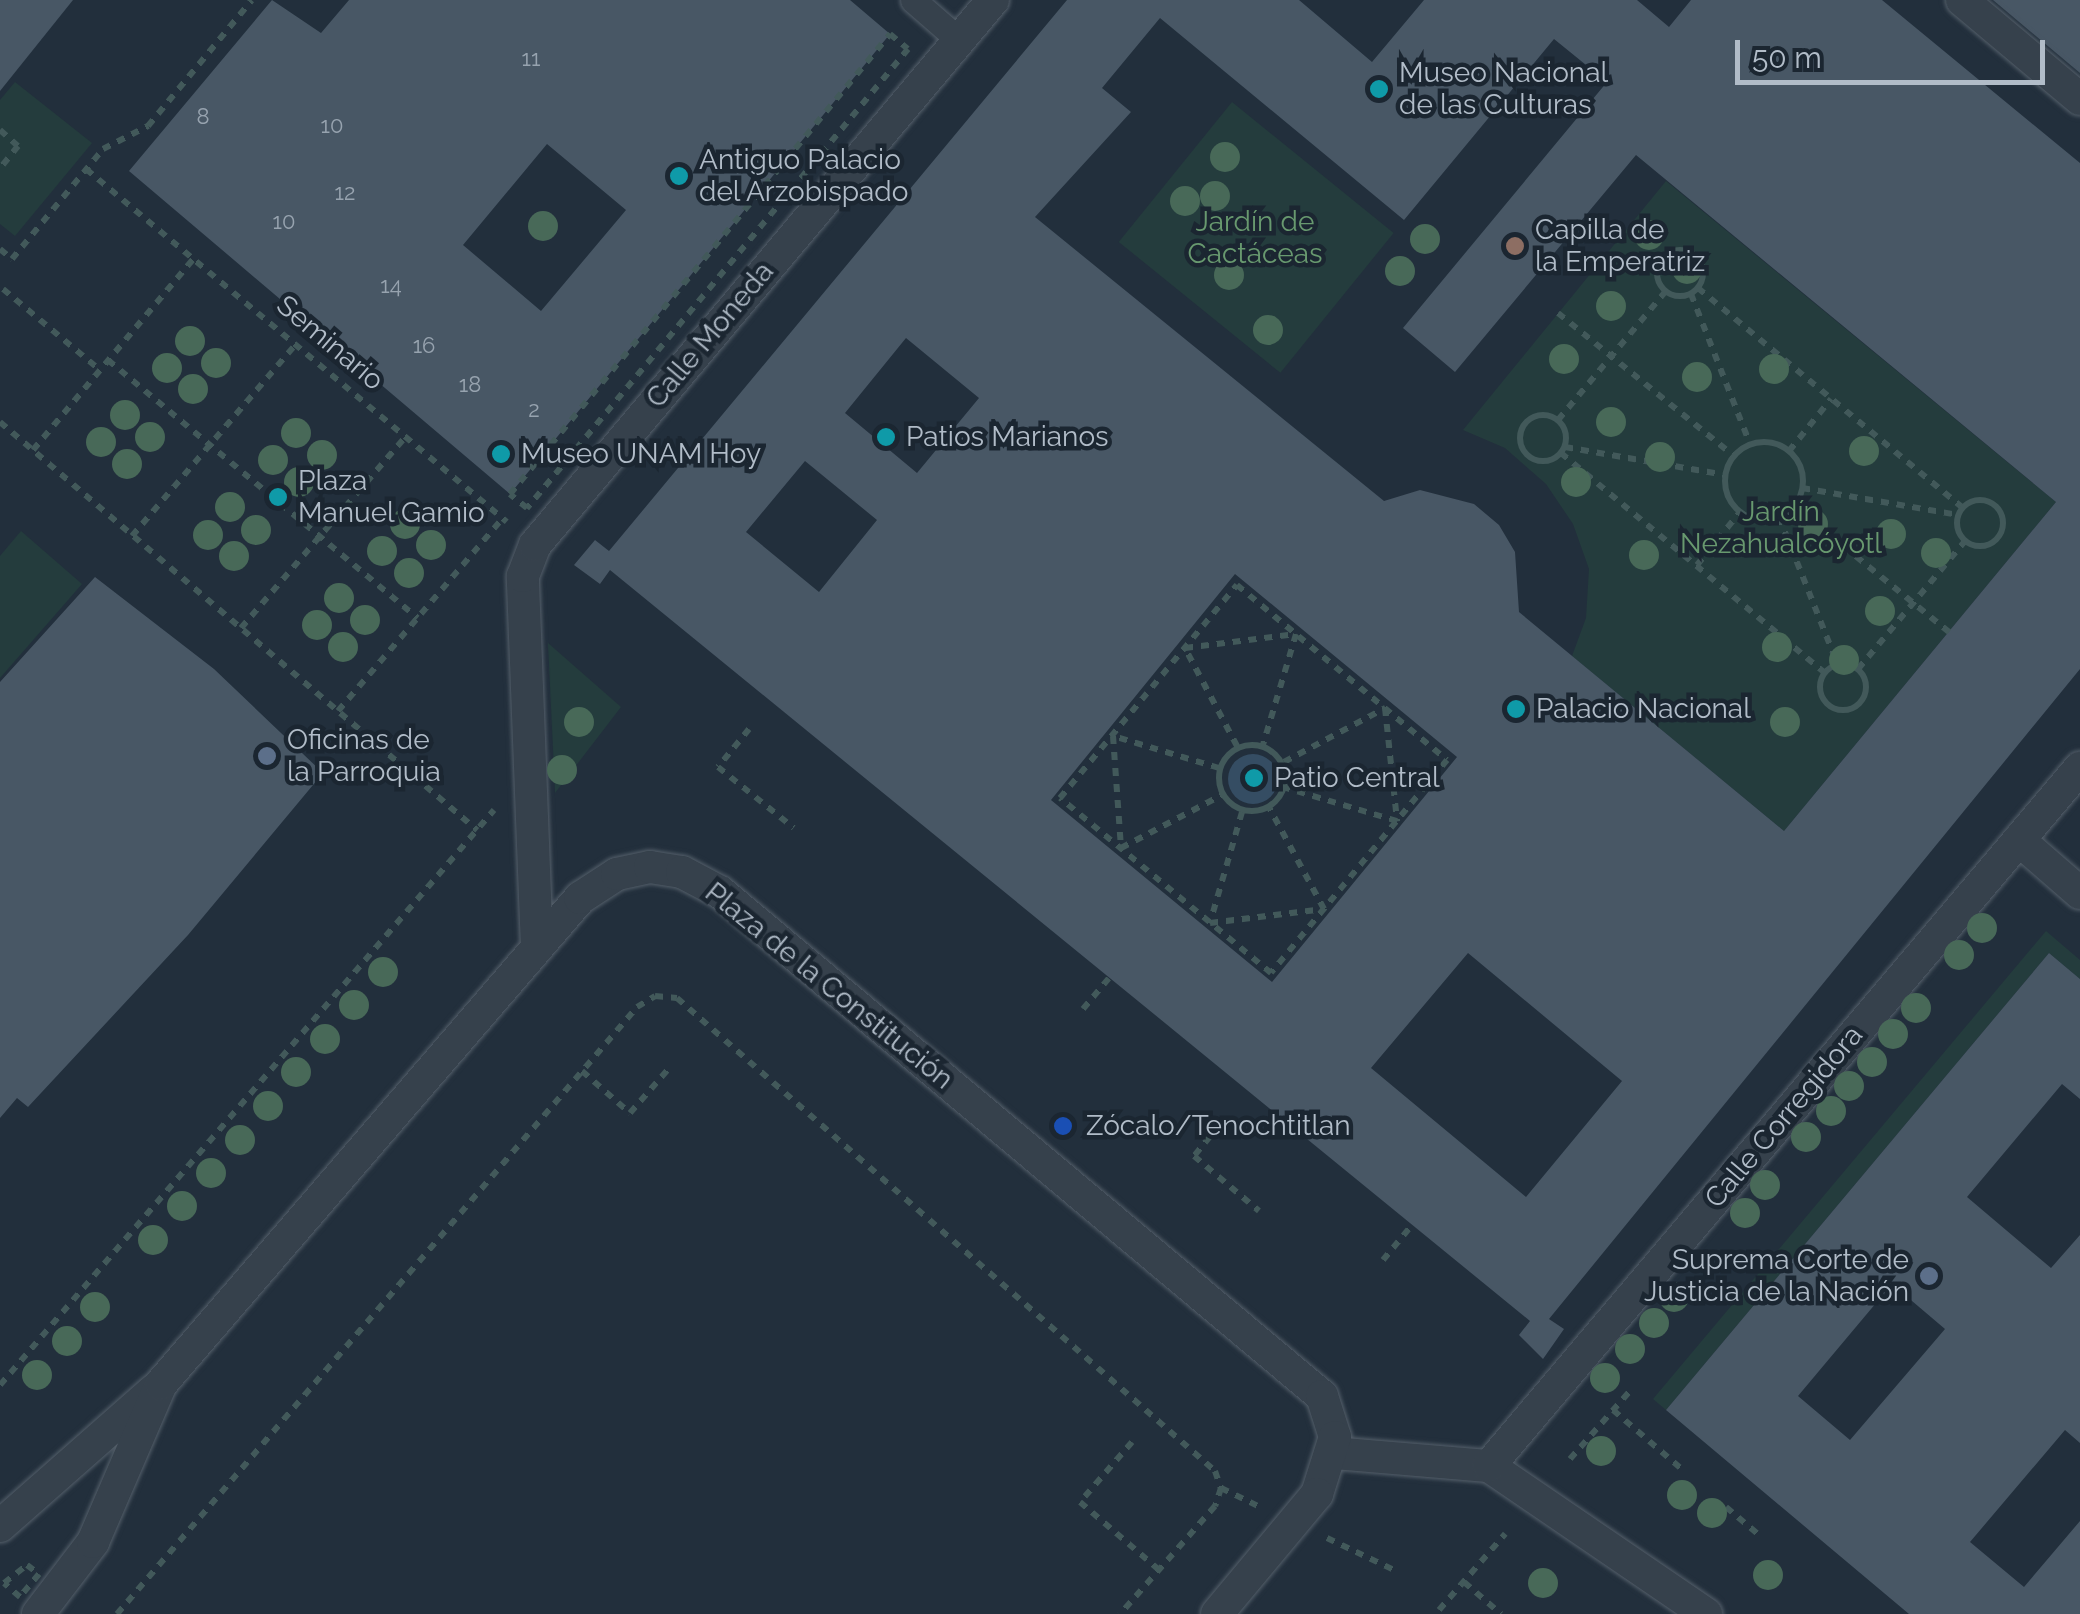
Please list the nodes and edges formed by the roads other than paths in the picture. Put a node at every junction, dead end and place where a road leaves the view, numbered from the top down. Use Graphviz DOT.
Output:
graph roads {
  1 [pos="913,0"];
  2 [pos="993,0"];
  3 [pos="1962,0"];
  4 [pos="960,40"];
  5 [pos="2080,99"];
  6 [pos="2080,768"];
  7 [pos="2018,840"];
  8 [pos="2080,893"];
  9 [pos="537,948"];
  10 [pos="162,1384"];
  11 [pos="1333,1453"];
  12 [pos="1489,1466"];
  13 [pos="0,1526"];
  14 [pos="38,1614"];
  15 [pos="1217,1614"];
  16 [pos="1706,1614"];
  1 -- 4 [label="street"];
  2 -- 4 [label="street, Calle Moneda"];
  3 -- 5 [label="street"];
  4 -- 9 [label="street, Calle Moneda"];
  6 -- 7 [label="street, Calle Corregidora"];
  7 -- 8 [label="street"];
  7 -- 12 [label="street, Calle Corregidora"];
  9 -- 10 [label="street, Plaza de la Constitución"];
  9 -- 11 [label="street, Plaza de la Constitución"];
  10 -- 13 [label="street"];
  10 -- 14 [label="street, Plaza de la Constitución"];
  11 -- 12 [label="street"];
  11 -- 15 [label="street"];
  12 -- 16 [label="street"];
}
